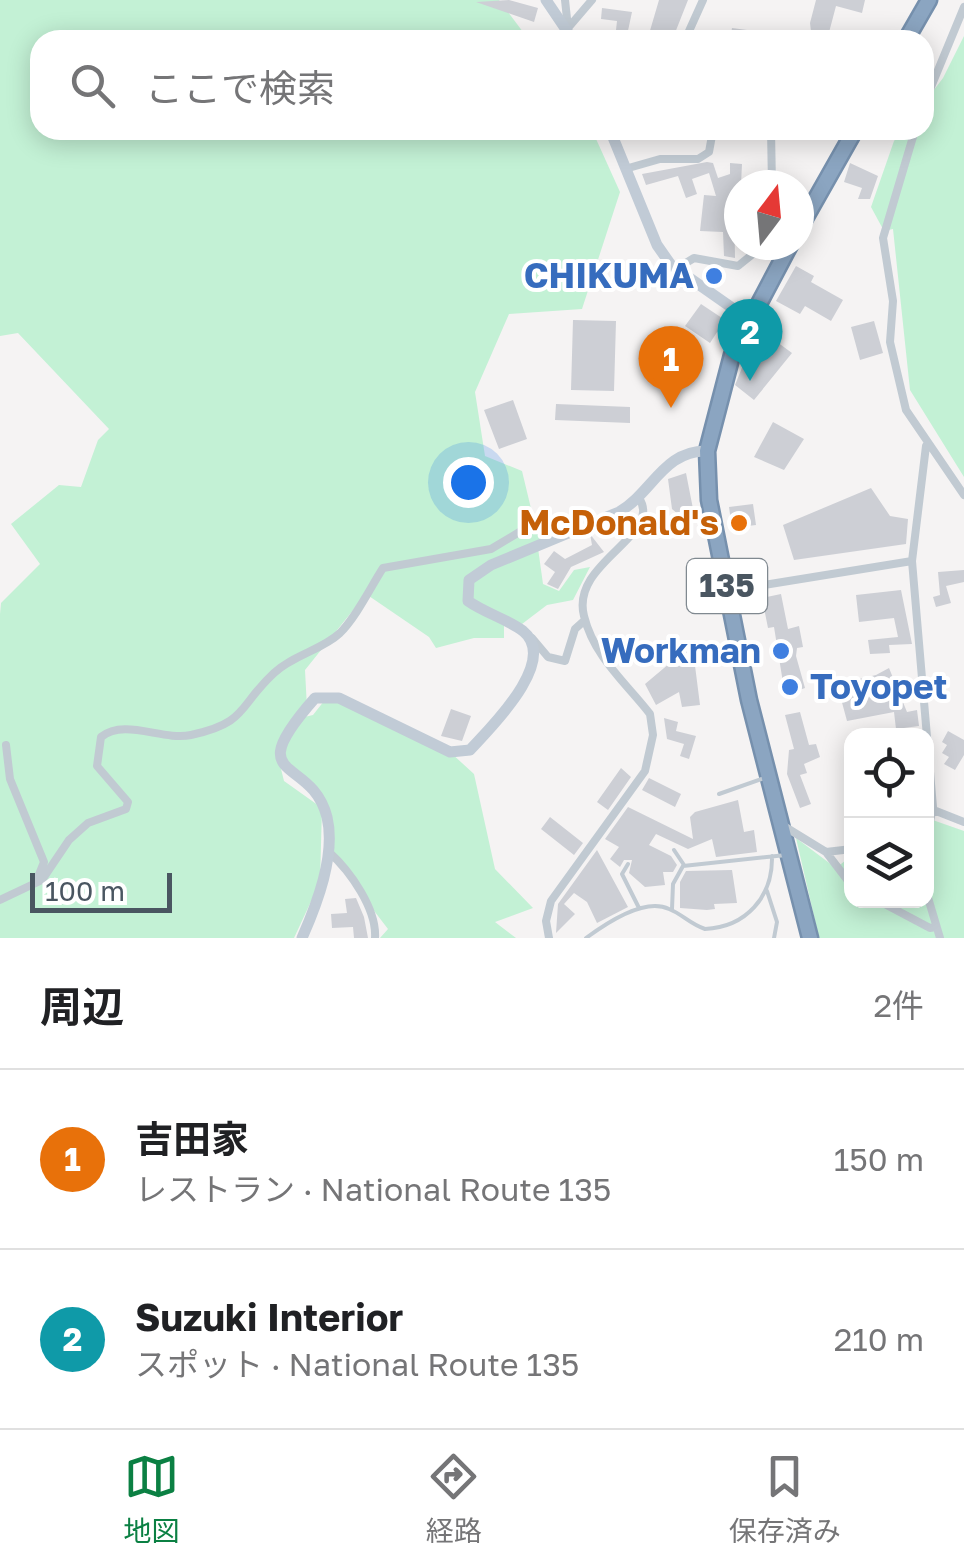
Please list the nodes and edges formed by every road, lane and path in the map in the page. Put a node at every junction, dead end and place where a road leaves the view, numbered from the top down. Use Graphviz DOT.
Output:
graph roads {
  1 [pos="546,0"];
  2 [pos="565,0"];
  3 [pos="592,0"];
  4 [pos="703,0"];
  5 [pos="928,0"];
  6 [pos="964,7"];
  7 [pos="568,30"];
  8 [pos="570,30"];
  9 [pos="573,30"];
  10 [pos="690,30"];
  11 [pos="912,30"];
  12 [pos="934,80"];
  13 [pos="614,140"];
  14 [pos="711,140"];
  15 [pos="771,140"];
  16 [pos="849,140"];
  17 [pos="912,140"];
  18 [pos="626,169"];
  19 [pos="772,170"];
  20 [pos="814,202"];
  21 [pos="745,260"];
  22 [pos="781,260"];
  23 [pos="676,268"];
  24 [pos="748,319"];
  25 [pos="926,446"];
  26 [pos="706,451"];
  27 [pos="964,495"];
  28 [pos="639,498"];
  29 [pos="587,526"];
  30 [pos="912,561"];
  31 [pos="726,579"];
  32 [pos="585,620"];
  33 [pos="528,637"];
  34 [pos="924,728"];
  35 [pos="6,746"];
  36 [pos="770,776"];
  37 [pos="719,794"];
  38 [pos="934,809"];
  39 [pos="964,822"];
  40 [pos="782,825"];
  41 [pos="674,850"];
  42 [pos="844,850"];
  43 [pos="329,852"];
  44 [pos="826,852"];
  45 [pos="790,854"];
  46 [pos="772,856"];
  47 [pos="628,864"];
  48 [pos="684,865"];
  49 [pos="844,876"];
  50 [pos="35,884"];
  51 [pos="768,890"];
  52 [pos="1,898"];
  53 [pos="640,908"];
  54 [pos="894,908"];
  55 [pos="931,908"];
  56 [pos="672,909"];
  57 [pos="936,927"];
  58 [pos="808,937"];
  59 [pos="302,938"];
  60 [pos="375,938"];
  61 [pos="550,938"];
  62 [pos="586,938"];
  63 [pos="774,938"];
  64 [pos="940,938"];
  1 -- 7 [label="street"];
  2 -- 8 [label="street"];
  3 -- 9 [label="street"];
  4 -- 10 [label="street"];
  5 -- 11 [label="highway"];
  6 -- 12 [label="street"];
  13 -- 18 [label="street"];
  14 -- 18 [label="street"];
  15 -- 19 [label="street"];
  16 -- 20 [label="highway"];
  17 -- 25 [label="street"];
  18 -- 23 [label="street"];
  21 -- 23 [label="street"];
  22 -- 24 [label="highway, 135"];
  23 -- 24 [label="street"];
  24 -- 26 [label="highway, 135"];
  25 -- 27 [label="street"];
  25 -- 30 [label="street"];
  26 -- 28 [label="street"];
  26 -- 31 [label="highway, 135"];
  28 -- 29 [label="street"];
  28 -- 32 [label="street"];
  29 -- 33 [label="street"];
  29 -- 50 [label="street"];
  30 -- 31 [label="street"];
  30 -- 34 [label="street"];
  31 -- 36 [label="highway, 135"];
  32 -- 33 [label="street"];
  32 -- 61 [label="street"];
  33 -- 43 [label="street"];
  35 -- 50 [label="street"];
  36 -- 37 [label="lane"];
  36 -- 40 [label="highway, 135"];
  38 -- 39 [label="street"];
  40 -- 44 [label="street"];
  40 -- 45 [label="highway, 135"];
  41 -- 48 [label="lane"];
  42 -- 44 [label="street"];
  43 -- 59 [label="street"];
  43 -- 60 [label="street"];
  44 -- 49 [label="street"];
  45 -- 46 [label="lane"];
  45 -- 58 [label="highway, 135"];
  46 -- 48 [label="lane"];
  46 -- 51 [label="lane"];
  47 -- 53 [label="lane"];
  48 -- 56 [label="lane"];
  50 -- 52 [label="street"];
  51 -- 56 [label="lane"];
  51 -- 63 [label="lane"];
  53 -- 56 [label="lane"];
  53 -- 62 [label="lane"];
  54 -- 57 [label="street"];
  55 -- 57 [label="street"];
  57 -- 64 [label="street"];
}
